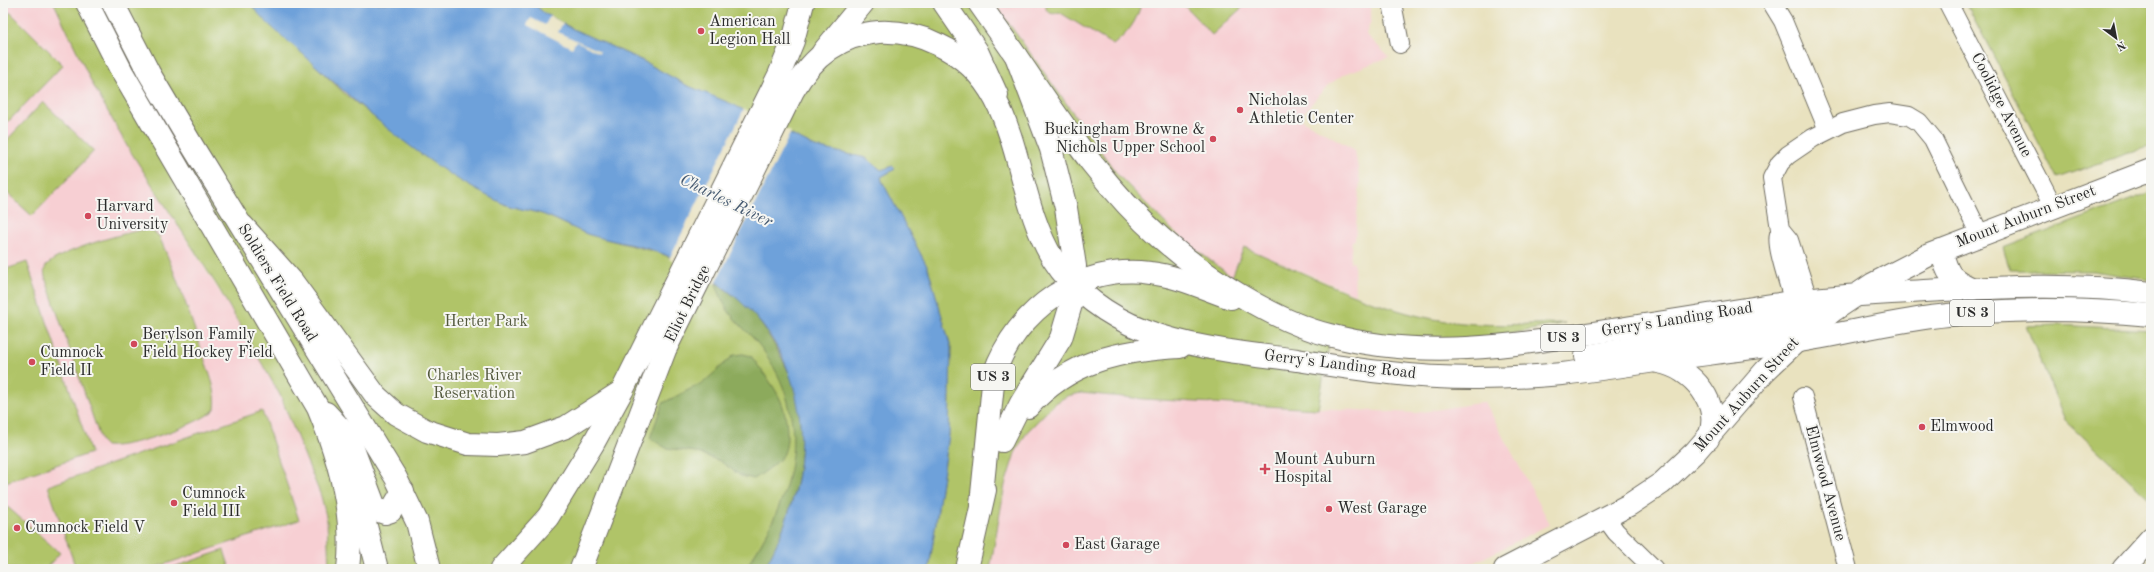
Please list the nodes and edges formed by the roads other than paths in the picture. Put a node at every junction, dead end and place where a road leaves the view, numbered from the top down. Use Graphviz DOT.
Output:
graph roads {
  1 [pos="87,3"];
  2 [pos="113,3"];
  3 [pos="793,3"];
  4 [pos="803,3"];
  5 [pos="863,3"];
  6 [pos="944,3"];
  7 [pos="1392,3"];
  8 [pos="1772,3"];
  9 [pos="1948,3"];
  10 [pos="981,5"];
  11 [pos="794,36"];
  12 [pos="1400,44"];
  13 [pos="823,53"];
  14 [pos="1016,56"];
  15 [pos="784,87"];
  16 [pos="1006,126"];
  17 [pos="1828,130"];
  18 [pos="2151,170"];
  19 [pos="2053,206"];
  20 [pos="243,226"];
  21 [pos="1980,235"];
  22 [pos="1941,250"];
  23 [pos="1074,285"];
  24 [pos="1973,289"];
  25 [pos="2151,293"];
  26 [pos="1855,296"];
  27 [pos="1800,300"];
  28 [pos="675,307"];
  29 [pos="1274,313"];
  30 [pos="2151,315"];
  31 [pos="1795,342"];
  32 [pos="1212,348"];
  33 [pos="1653,361"];
  34 [pos="1440,376"];
  35 [pos="622,391"];
  36 [pos="1803,397"];
  37 [pos="314,400"];
  38 [pos="329,434"];
  39 [pos="1708,439"];
  40 [pos="1002,442"];
  41 [pos="403,491"];
  42 [pos="981,504"];
  43 [pos="603,513"];
  44 [pos="1605,517"];
  45 [pos="2151,538"];
  46 [pos="348,569"];
  47 [pos="377,569"];
  48 [pos="428,569"];
  49 [pos="501,569"];
  50 [pos="566,569"];
  51 [pos="581,569"];
  52 [pos="967,569"];
  53 [pos="1505,569"];
  54 [pos="1654,569"];
  55 [pos="1848,569"];
  56 [pos="2123,569"];
  1 -- 37 [label="main road, Soldiers Field Road"];
  2 -- 20 [label="main road, Soldiers Field Road"];
  3 -- 11 [label="main road"];
  4 -- 11 [label="main road"];
  5 -- 13 [label="main road"];
  6 -- 16 [label="main road"];
  7 -- 12 [label="street"];
  8 -- 17 [label="street"];
  9 -- 19 [label="street, Coolidge Avenue"];
  10 -- 14 [label="main road"];
  11 -- 15 [label="main road"];
  13 -- 15 [label="main road, Eliot Bridge"];
  13 -- 16 [label="main road"];
  14 -- 23 [label="main road"];
  14 -- 29 [label="main road, Gerry's Landing Road"];
  15 -- 28 [label="main road, Eliot Bridge"];
  16 -- 23 [label="main road, Gerry's Landing Road"];
  17 -- 21 [label="street"];
  17 -- 27 [label="street"];
  18 -- 19 [label="main road, Mount Auburn Street"];
  19 -- 21 [label="main road, Mount Auburn Street"];
  20 -- 35 [label="main road"];
  20 -- 41 [label="main road, Soldiers Field Road"];
  21 -- 22 [label="main road, Mount Auburn Street"];
  22 -- 24 [label="main road"];
  22 -- 26 [label="main road, Mount Auburn Street"];
  23 -- 29 [label="main road, US 3"];
  23 -- 32 [label="main road, Gerry's Landing Road"];
  23 -- 40 [label="main road"];
  23 -- 42 [label="main road, US 3"];
  24 -- 25 [label="main road, US 3"];
  24 -- 26 [label="main road, US 3"];
  26 -- 27 [label="main road, Gerry's Landing Road / US 3"];
  26 -- 31 [label="main road, Mount Auburn Street"];
  26 -- 34 [label="main road"];
  27 -- 29 [label="main road, Gerry's Landing Road / US 3"];
  28 -- 35 [label="main road, Eliot Bridge"];
  28 -- 43 [label="main road, Eliot Bridge"];
  30 -- 31 [label="main road, US 3"];
  31 -- 33 [label="main road, Gerry's Landing Road / US 3"];
  31 -- 39 [label="main road, Mount Auburn Street"];
  32 -- 34 [label="main road, Gerry's Landing Road / US 3"];
  32 -- 40 [label="main road, US 3"];
  33 -- 34 [label="main road, Gerry's Landing Road / US 3"];
  33 -- 39 [label="main road"];
  35 -- 49 [label="main road, Eliot Bridge"];
  36 -- 55 [label="street, Elmwood Avenue"];
  37 -- 38 [label="main road, Soldiers Field Road"];
  37 -- 41 [label="main road"];
  38 -- 46 [label="main road, Soldiers Field Road"];
  38 -- 47 [label="main road"];
  39 -- 44 [label="main road, Mount Auburn Street"];
  40 -- 42 [label="main road, US 3"];
  41 -- 48 [label="main road, Soldiers Field Road"];
  42 -- 52 [label="main road, US 3"];
  43 -- 50 [label="main road"];
  43 -- 51 [label="main road, Eliot Bridge"];
  44 -- 53 [label="main road, Mount Auburn Street"];
  44 -- 54 [label="street"];
  45 -- 56 [label="main road"];
}
